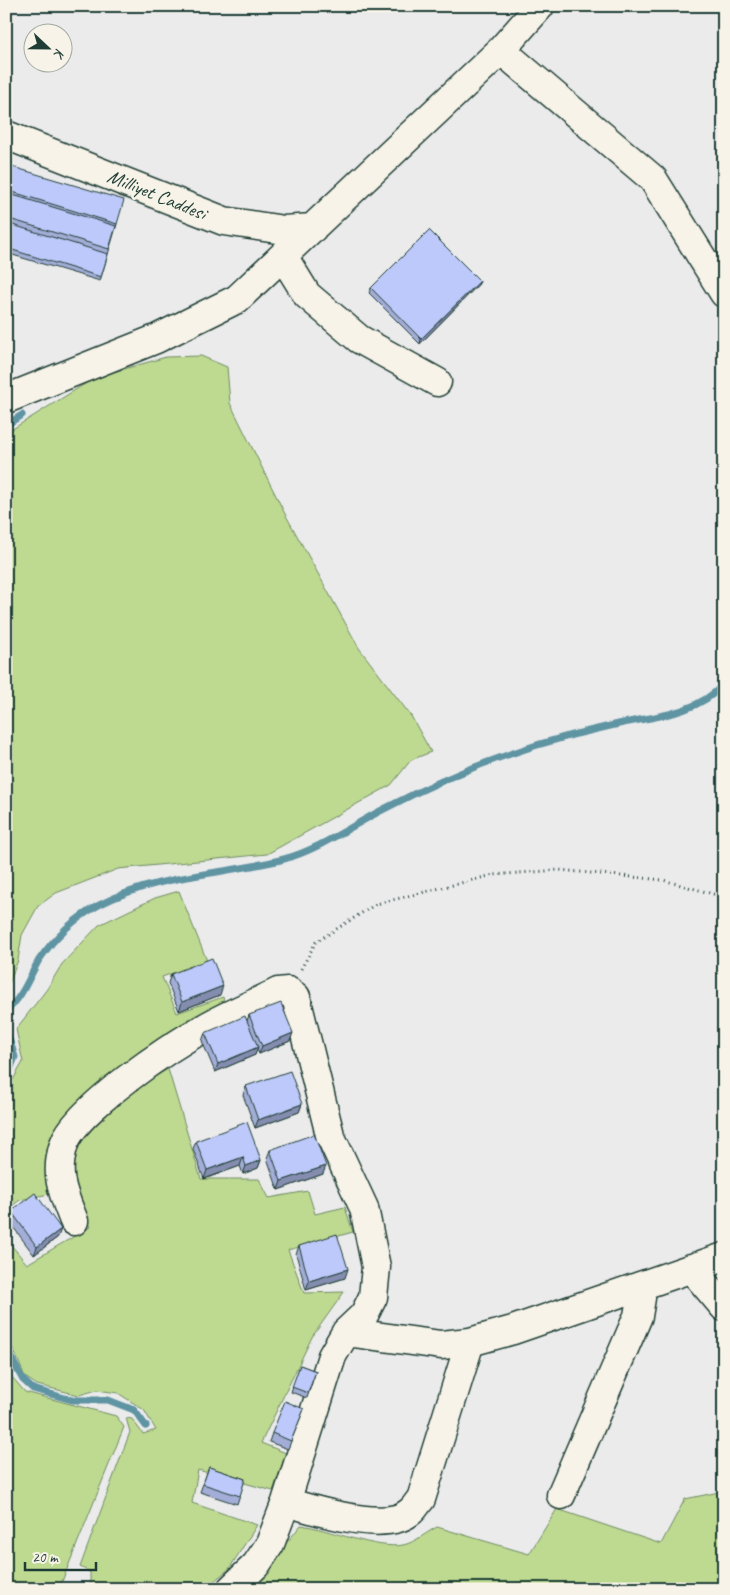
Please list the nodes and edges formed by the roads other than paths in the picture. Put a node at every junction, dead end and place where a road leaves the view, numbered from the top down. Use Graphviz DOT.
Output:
graph roads {
  1 [pos="540,6"];
  2 [pos="500,50"];
  3 [pos="6,136"];
  4 [pos="313,228"];
  5 [pos="283,256"];
  6 [pos="724,293"];
  7 [pos="437,382"];
  8 [pos="6,399"];
  9 [pos="74,1221"];
  10 [pos="724,1257"];
  11 [pos="691,1268"];
  12 [pos="640,1286"];
  13 [pos="724,1307"];
  14 [pos="346,1332"];
  15 [pos="470,1342"];
  16 [pos="562,1495"];
  17 [pos="286,1502"];
  18 [pos="231,1589"];
  1 -- 2 [label="street"];
  2 -- 4 [label="street"];
  2 -- 6 [label="street"];
  3 -- 4 [label="street, Milliyet Caddesi"];
  4 -- 5 [label="street"];
  5 -- 7 [label="street"];
  5 -- 8 [label="street"];
  9 -- 14 [label="street"];
  10 -- 11 [label="street"];
  11 -- 12 [label="street"];
  11 -- 13 [label="street"];
  12 -- 15 [label="street"];
  12 -- 16 [label="street"];
  14 -- 15 [label="street"];
  14 -- 17 [label="street"];
  15 -- 17 [label="street"];
  17 -- 18 [label="street"];
}
